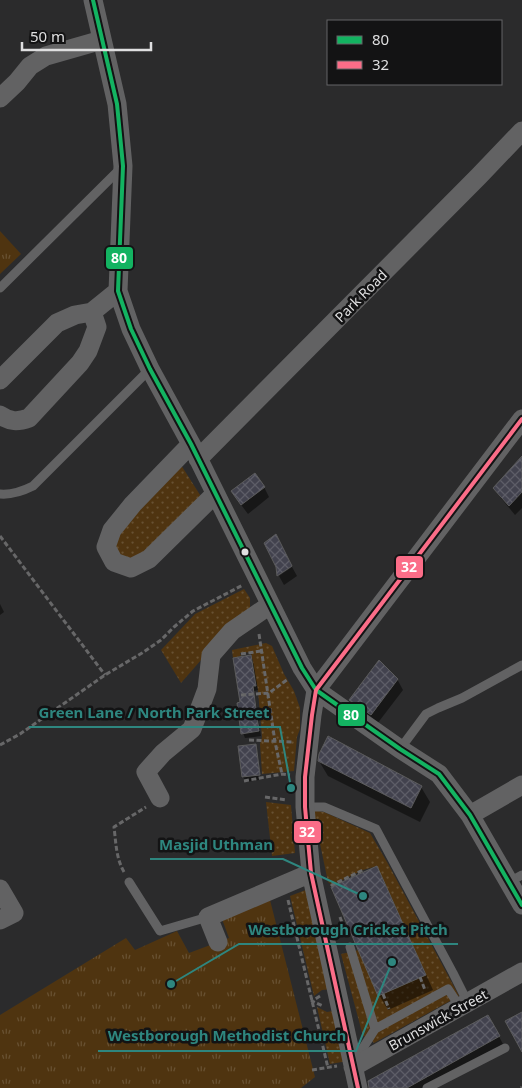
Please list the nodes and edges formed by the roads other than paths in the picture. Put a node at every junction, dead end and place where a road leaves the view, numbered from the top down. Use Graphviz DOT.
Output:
graph roads {
  1 [pos="92,0"];
  2 [pos="102,40"];
  3 [pos="0,98"];
  4 [pos="522,131"];
  5 [pos="123,166"];
  6 [pos="0,288"];
  7 [pos="118,292"];
  8 [pos="92,312"];
  9 [pos="150,369"];
  10 [pos="0,380"];
  11 [pos="0,415"];
  12 [pos="522,419"];
  13 [pos="195,452"];
  14 [pos="0,494"];
  15 [pos="216,494"];
  16 [pos="263,610"];
  17 [pos="522,665"];
  18 [pos="316,690"];
  19 [pos="400,749"];
  20 [pos="522,785"];
  21 [pos="160,798"];
  22 [pos="305,805"];
  23 [pos="470,815"];
  24 [pos="311,873"];
  25 [pos="516,879"];
  26 [pos="129,882"];
  27 [pos="0,889"];
  28 [pos="522,905"];
  29 [pos="208,917"];
  30 [pos="0,920"];
  31 [pos="218,942"];
  32 [pos="350,947"];
  33 [pos="522,972"];
  34 [pos="464,1005"];
  35 [pos="375,1029"];
  36 [pos="504,1048"];
  37 [pos="353,1066"];
  38 [pos="358,1088"];
  39 [pos="427,1088"];
  1 -- 2 [label="street"];
  2 -- 3 [label="street"];
  2 -- 5 [label="street"];
  4 -- 13 [label="street, Park Road"];
  5 -- 6 [label="lane"];
  5 -- 7 [label="street"];
  7 -- 8 [label="street"];
  7 -- 9 [label="street"];
  8 -- 10 [label="street"];
  8 -- 11 [label="street"];
  9 -- 13 [label="street"];
  9 -- 14 [label="lane"];
  12 -- 18 [label="street"];
  13 -- 15 [label="street"];
  13 -- 15 [label="street, Park Road"];
  15 -- 16 [label="street"];
  16 -- 18 [label="street"];
  16 -- 21 [label="street"];
  17 -- 19 [label="lane"];
  18 -- 19 [label="street"];
  18 -- 22 [label="street"];
  19 -- 23 [label="street"];
  20 -- 23 [label="street"];
  22 -- 24 [label="street"];
  22 -- 34 [label="lane"];
  23 -- 25 [label="street"];
  24 -- 29 [label="street"];
  24 -- 37 [label="street"];
  25 -- 28 [label="street"];
  26 -- 29 [label="lane"];
  27 -- 30 [label="street"];
  29 -- 31 [label="street"];
  32 -- 35 [label="lane"];
  33 -- 34 [label="street, Brunswick Street"];
  34 -- 35 [label="lane"];
  34 -- 37 [label="street, Brunswick Street"];
  35 -- 37 [label="lane"];
  36 -- 39 [label="lane"];
  37 -- 38 [label="street"];
}
